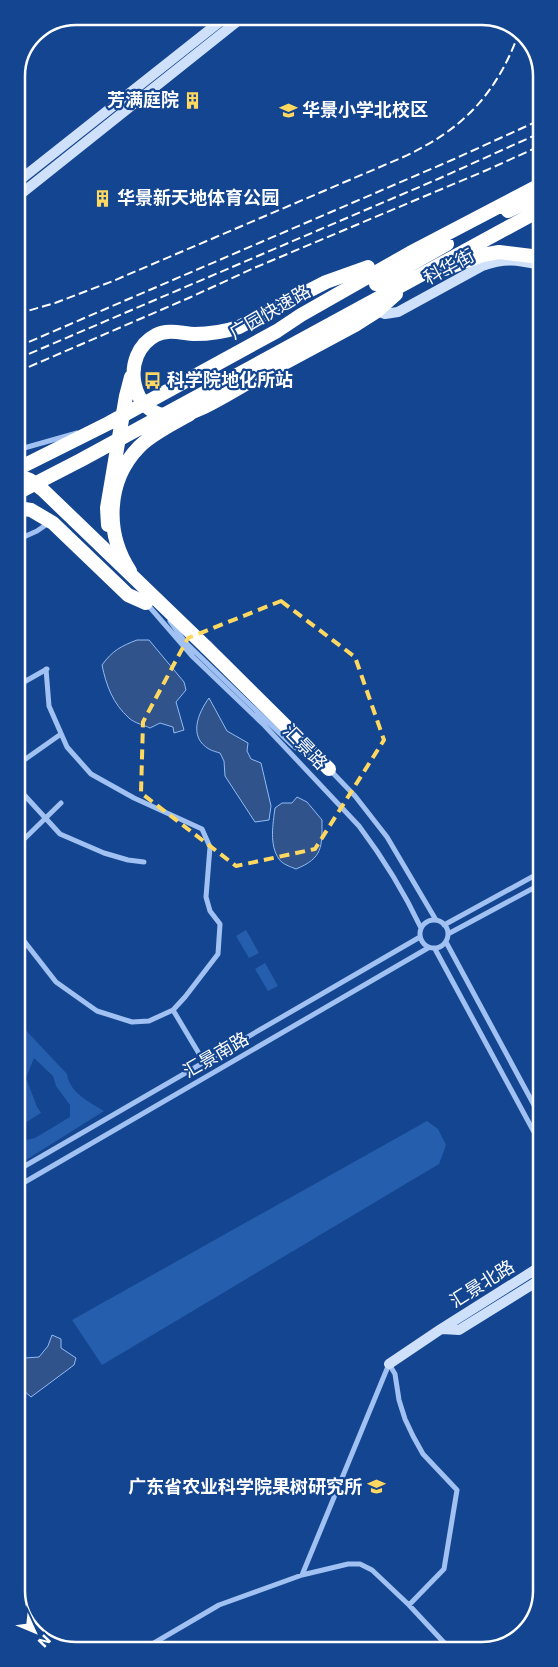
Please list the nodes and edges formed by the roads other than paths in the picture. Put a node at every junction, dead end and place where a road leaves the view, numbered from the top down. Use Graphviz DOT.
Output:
graph roads {
  1 [pos="216,25"];
  2 [pos="233,25"];
  3 [pos="25,177"];
  4 [pos="533,188"];
  5 [pos="25,190"];
  6 [pos="533,203"];
  7 [pos="533,214"];
  8 [pos="410,253"];
  9 [pos="533,256"];
  10 [pos="533,263"];
  11 [pos="408,282"];
  12 [pos="377,311"];
  13 [pos="277,331"];
  14 [pos="133,369"];
  15 [pos="193,412"];
  16 [pos="109,423"];
  17 [pos="25,448"];
  18 [pos="25,465"];
  19 [pos="25,478"];
  20 [pos="25,489"];
  21 [pos="25,509"];
  22 [pos="50,521"];
  23 [pos="110,526"];
  24 [pos="25,536"];
  25 [pos="149,600"];
  26 [pos="25,682"];
  27 [pos="61,734"];
  28 [pos="25,759"];
  29 [pos="329,769"];
  30 [pos="25,796"];
  31 [pos="61,803"];
  32 [pos="46,819"];
  33 [pos="25,839"];
  34 [pos="144,862"];
  35 [pos="533,876"];
  36 [pos="533,888"];
  37 [pos="436,920"];
  38 [pos="444,925"];
  39 [pos="421,928"];
  40 [pos="448,934"];
  41 [pos="420,937"];
  42 [pos="25,942"];
  43 [pos="446,942"];
  44 [pos="432,948"];
  45 [pos="173,1010"];
  46 [pos="204,1062"];
  47 [pos="533,1103"];
  48 [pos="533,1131"];
  49 [pos="25,1166"];
  50 [pos="25,1182"];
  51 [pos="533,1271"];
  52 [pos="533,1284"];
  53 [pos="441,1329"];
  54 [pos="389,1364"];
  55 [pos="302,1575"];
  56 [pos="409,1605"];
  57 [pos="156,1642"];
  58 [pos="443,1642"];
  1 -- 3 [label="street"];
  2 -- 5 [label="street"];
  4 -- 8 [label="highway, 广园快速路"];
  6 -- 13 [label="highway"];
  7 -- 11 [label="highway"];
  8 -- 13 [label="highway, 广园快速路"];
  8 -- 14 [label="highway, bridge"];
  9 -- 11 [label="highway"];
  10 -- 12 [label="street, 科华街"];
  11 -- 12 [label="highway"];
  11 -- 20 [label="highway"];
  12 -- 15 [label="highway, bridge"];
  13 -- 16 [label="highway, 广园快速路"];
  14 -- 15 [label="highway, bridge"];
  14 -- 23 [label="highway, bridge"];
  15 -- 23 [label="highway, bridge"];
  16 -- 17 [label="street"];
  16 -- 18 [label="highway, 广园快速路"];
  19 -- 29 [label="highway, bridge"];
  21 -- 22 [label="highway"];
  22 -- 24 [label="street"];
  22 -- 25 [label="highway"];
  23 -- 25 [label="highway"];
  25 -- 29 [label="street, 汇景路"];
  25 -- 39 [label="street, 汇景路"];
  26 -- 27 [label="street"];
  27 -- 28 [label="street"];
  27 -- 45 [label="street"];
  29 -- 37 [label="street, 汇景路"];
  30 -- 32 [label="street"];
  31 -- 32 [label="street"];
  32 -- 33 [label="street"];
  32 -- 34 [label="street"];
  35 -- 38 [label="street"];
  36 -- 40 [label="street"];
  37 -- 38 [label="street"];
  37 -- 39 [label="street"];
  38 -- 40 [label="street"];
  39 -- 41 [label="street"];
  40 -- 43 [label="street"];
  41 -- 44 [label="street"];
  41 -- 46 [label="street, 汇景南路"];
  42 -- 45 [label="street"];
  43 -- 44 [label="street"];
  43 -- 47 [label="street"];
  44 -- 48 [label="street"];
  44 -- 50 [label="street, 汇景南路"];
  45 -- 46 [label="street"];
  46 -- 49 [label="street, 汇景南路"];
  51 -- 53 [label="street, 汇景北路"];
  52 -- 53 [label="street, 汇景北路"];
  53 -- 54 [label="street, 汇景北路"];
  54 -- 55 [label="street"];
  54 -- 56 [label="street"];
  55 -- 56 [label="street"];
  55 -- 57 [label="street"];
  56 -- 58 [label="street"];
}
